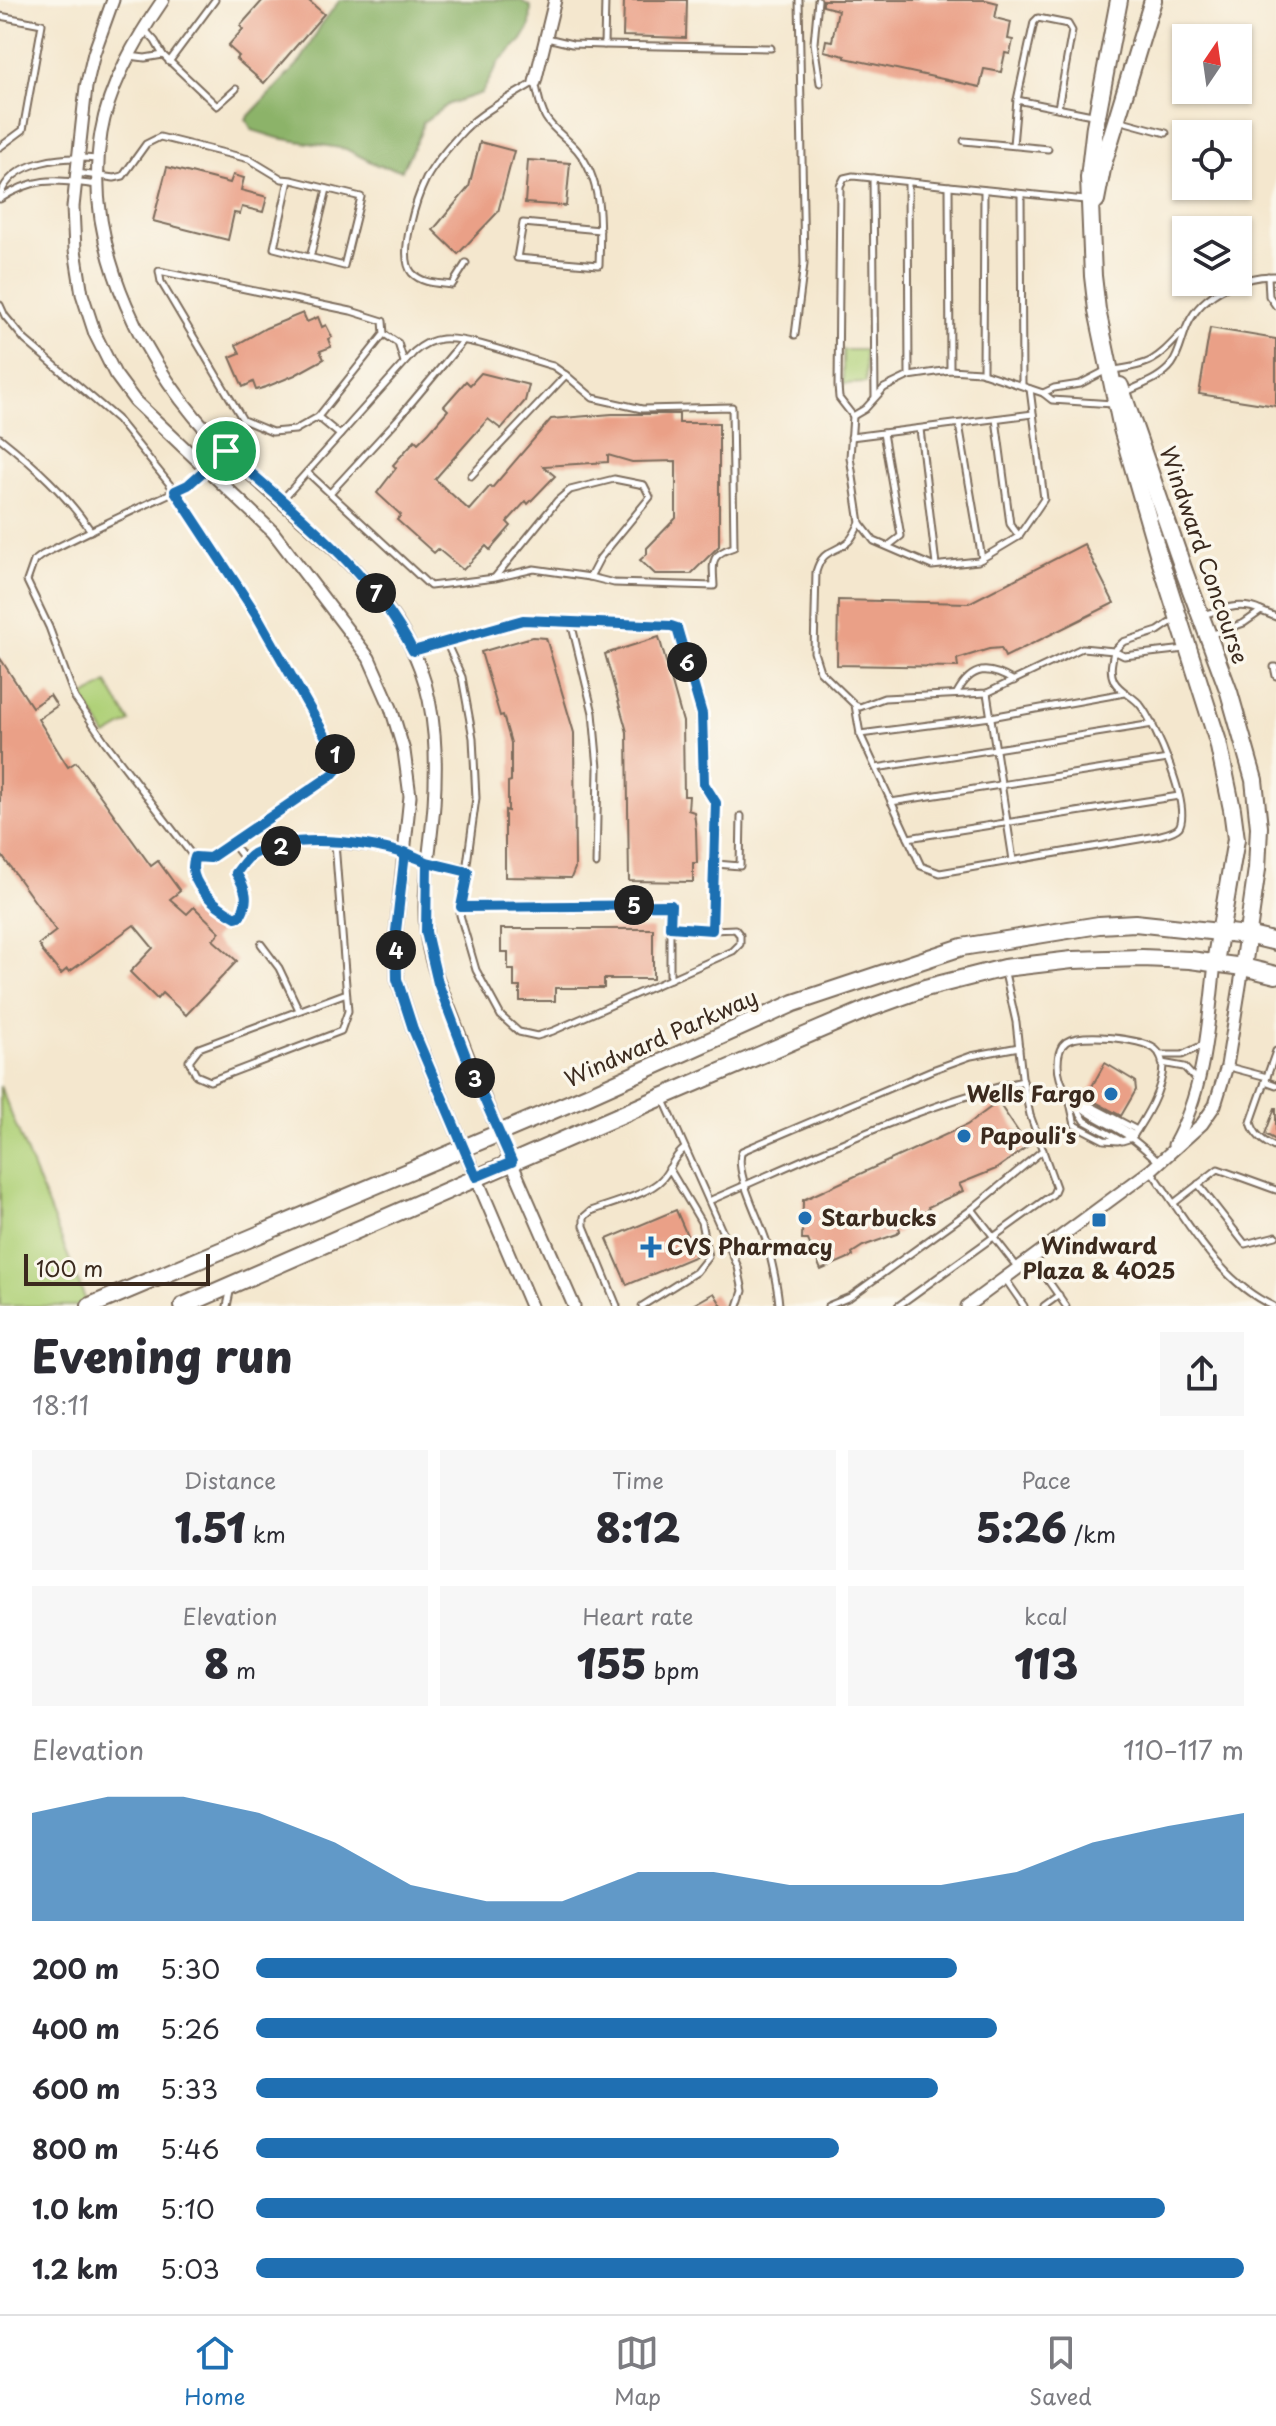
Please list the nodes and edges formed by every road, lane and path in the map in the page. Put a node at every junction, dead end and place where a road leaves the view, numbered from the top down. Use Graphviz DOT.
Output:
graph roads {
  1 [pos="113,0"];
  2 [pos="163,0"];
  3 [pos="215,0"];
  4 [pos="555,0"];
  5 [pos="605,0"];
  6 [pos="799,0"];
  7 [pos="818,0"];
  8 [pos="1119,0"];
  9 [pos="1153,0"];
  10 [pos="0,16"];
  11 [pos="144,28"];
  12 [pos="547,38"];
  13 [pos="604,45"];
  14 [pos="771,48"];
  15 [pos="163,55"];
  16 [pos="129,56"];
  17 [pos="169,62"];
  18 [pos="535,82"];
  19 [pos="820,83"];
  20 [pos="236,89"];
  21 [pos="1017,100"];
  22 [pos="1058,108"];
  23 [pos="1097,116"];
  24 [pos="1117,120"];
  25 [pos="1166,133"];
  26 [pos="964,141"];
  27 [pos="1013,145"];
  28 [pos="0,147"];
  29 [pos="1048,149"];
  30 [pos="79,157"];
  31 [pos="98,159"];
  32 [pos="77,178"];
  33 [pos="873,178"];
  34 [pos="99,180"];
  35 [pos="289,180"];
  36 [pos="908,182"];
  37 [pos="949,186"];
  38 [pos="327,189"];
  39 [pos="984,190"];
  40 [pos="1021,194"];
  41 [pos="0,197"];
  42 [pos="1090,201"];
  43 [pos="1092,221"];
  44 [pos="600,230"];
  45 [pos="310,258"];
  46 [pos="466,263"];
  47 [pos="1268,276"];
  48 [pos="1276,276"];
  49 [pos="0,305"];
  50 [pos="1276,306"];
  51 [pos="1185,329"];
  52 [pos="384,334"];
  53 [pos="795,335"];
  54 [pos="463,341"];
  55 [pos="404,362"];
  56 [pos="1111,369"];
  57 [pos="950,370"];
  58 [pos="983,373"];
  59 [pos="566,375"];
  60 [pos="909,376"];
  61 [pos="1022,385"];
  62 [pos="1030,389"];
  63 [pos="1043,393"];
  64 [pos="875,398"];
  65 [pos="1120,399"];
  66 [pos="1033,414"];
  67 [pos="853,416"];
  68 [pos="318,417"];
  69 [pos="996,419"];
  70 [pos="959,424"];
  71 [pos="920,429"];
  72 [pos="883,433"];
  73 [pos="340,435"];
  74 [pos="851,437"];
  75 [pos="0,438"];
  76 [pos="226,451"];
  77 [pos="207,469"];
  78 [pos="307,472"];
  79 [pos="471,476"];
  80 [pos="175,491"];
  81 [pos="330,493"];
  82 [pos="281,501"];
  83 [pos="860,523"];
  84 [pos="91,531"];
  85 [pos="1019,536"];
  86 [pos="887,547"];
  87 [pos="982,559"];
  88 [pos="936,565"];
  89 [pos="590,577"];
  90 [pos="495,578"];
  91 [pos="1261,611"];
  92 [pos="1200,616"];
  93 [pos="1178,617"];
  94 [pos="1276,617"];
  95 [pos="571,622"];
  96 [pos="1208,636"];
  97 [pos="446,642"];
  98 [pos="1188,648"];
  99 [pos="413,651"];
  100 [pos="1114,651"];
  101 [pos="1276,667"];
  102 [pos="1276,676"];
  103 [pos="1014,681"];
  104 [pos="1126,692"];
  105 [pos="957,693"];
  106 [pos="987,693"];
  107 [pos="855,705"];
  108 [pos="991,717"];
  109 [pos="1153,724"];
  110 [pos="860,734"];
  111 [pos="996,749"];
  112 [pos="1168,759"];
  113 [pos="876,768"];
  114 [pos="1002,786"];
  115 [pos="1179,796"];
  116 [pos="891,802"];
  117 [pos="741,816"];
  118 [pos="1008,823"];
  119 [pos="908,838"];
  120 [pos="335,843"];
  121 [pos="233,844"];
  122 [pos="405,852"];
  123 [pos="195,857"];
  124 [pos="1013,860"];
  125 [pos="246,861"];
  126 [pos="427,862"];
  127 [pos="596,864"];
  128 [pos="716,864"];
  129 [pos="468,872"];
  130 [pos="461,907"];
  131 [pos="670,927"];
  132 [pos="712,930"];
  133 [pos="1219,931"];
  134 [pos="1247,935"];
  135 [pos="1276,942"];
  136 [pos="261,944"];
  137 [pos="1215,963"];
  138 [pos="1243,967"];
  139 [pos="1004,968"];
  140 [pos="1276,975"];
  141 [pos="670,979"];
  142 [pos="344,994"];
  143 [pos="299,1010"];
  144 [pos="1206,1044"];
  145 [pos="1019,1047"];
  146 [pos="1276,1051"];
  147 [pos="1160,1055"];
  148 [pos="1162,1063"];
  149 [pos="1227,1066"];
  150 [pos="1266,1079"];
  151 [pos="1023,1081"];
  152 [pos="1198,1083"];
  153 [pos="1276,1085"];
  154 [pos="1068,1093"];
  155 [pos="662,1097"];
  156 [pos="499,1133"];
  157 [pos="1134,1134"];
  158 [pos="1122,1141"];
  159 [pos="463,1148"];
  160 [pos="685,1148"];
  161 [pos="1276,1148"];
  162 [pos="1043,1150"];
  163 [pos="512,1162"];
  164 [pos="1160,1163"];
  165 [pos="669,1168"];
  166 [pos="476,1177"];
  167 [pos="1198,1184"];
  168 [pos="746,1185"];
  169 [pos="1276,1190"];
  170 [pos="709,1201"];
  171 [pos="1174,1203"];
  172 [pos="972,1209"];
  173 [pos="1276,1236"];
  174 [pos="995,1238"];
  175 [pos="1032,1259"];
  176 [pos="1019,1269"];
  177 [pos="1006,1279"];
  178 [pos="234,1284"];
  179 [pos="1059,1295"];
  180 [pos="205,1302"];
  181 [pos="90,1306"];
  182 [pos="183,1306"];
  183 [pos="227,1306"];
  184 [pos="531,1306"];
  185 [pos="574,1306"];
  186 [pos="617,1306"];
  187 [pos="642,1306"];
  188 [pos="738,1306"];
  189 [pos="779,1306"];
  190 [pos="828,1306"];
  191 [pos="898,1306"];
  192 [pos="967,1306"];
  193 [pos="1024,1306"];
  194 [pos="1044,1306"];
  195 [pos="1066,1306"];
  196 [pos="1273,1306"];
  1 -- 30 [label="street"];
  2 -- 11 [label="street"];
  3 -- 17 [label="lane"];
  4 -- 12 [label="street"];
  5 -- 13 [label="lane"];
  6 -- 53 [label="lane"];
  7 -- 19 [label="lane"];
  8 -- 23 [label="main road, Windward Concourse"];
  9 -- 24 [label="main road, Windward Concourse"];
  10 -- 28 [label="lane"];
  11 -- 15 [label="lane"];
  11 -- 16 [label="street"];
  12 -- 13 [label="lane"];
  12 -- 18 [label="street"];
  13 -- 14 [label="lane"];
  15 -- 16 [label="lane"];
  15 -- 17 [label="lane"];
  16 -- 31 [label="street"];
  17 -- 20 [label="lane"];
  18 -- 44 [label="lane"];
  18 -- 46 [label="lane"];
  21 -- 22 [label="lane"];
  21 -- 22 [label="lane"];
  21 -- 27 [label="lane"];
  22 -- 23 [label="lane"];
  23 -- 42 [label="main road, Windward Concourse"];
  24 -- 25 [label="lane"];
  24 -- 43 [label="main road, Windward Concourse"];
  26 -- 27 [label="lane"];
  27 -- 29 [label="lane"];
  30 -- 31 [label="lane"];
  30 -- 32 [label="street"];
  30 -- 41 [label="lane"];
  31 -- 34 [label="street"];
  32 -- 34 [label="lane"];
  32 -- 41 [label="lane"];
  32 -- 77 [label="street"];
  33 -- 36 [label="lane"];
  33 -- 64 [label="lane"];
  33 -- 67 [label="lane"];
  34 -- 35 [label="lane"];
  34 -- 76 [label="street"];
  35 -- 38 [label="lane"];
  35 -- 45 [label="lane"];
  36 -- 37 [label="lane"];
  36 -- 60 [label="lane"];
  37 -- 39 [label="lane"];
  37 -- 57 [label="lane"];
  38 -- 45 [label="lane"];
  38 -- 45 [label="lane"];
  39 -- 40 [label="lane"];
  39 -- 58 [label="lane"];
  40 -- 42 [label="lane"];
  40 -- 61 [label="lane"];
  42 -- 43 [label="main road, Windward Concourse"];
  43 -- 56 [label="main road, Windward Concourse"];
  44 -- 44 [label="lane"];
  47 -- 48 [label="lane"];
  47 -- 50 [label="lane"];
  47 -- 51 [label="lane"];
  49 -- 80 [label="lane"];
  51 -- 56 [label="lane"];
  51 -- 65 [label="lane"];
  52 -- 55 [label="lane"];
  52 -- 68 [label="lane"];
  52 -- 68 [label="lane"];
  54 -- 55 [label="lane"];
  54 -- 59 [label="lane"];
  54 -- 81 [label="lane"];
  55 -- 73 [label="lane"];
  56 -- 63 [label="lane"];
  56 -- 65 [label="main road, Windward Concourse"];
  57 -- 58 [label="lane"];
  57 -- 60 [label="lane"];
  58 -- 61 [label="lane"];
  59 -- 79 [label="lane"];
  59 -- 89 [label="lane"];
  60 -- 64 [label="lane"];
  61 -- 62 [label="lane"];
  62 -- 63 [label="lane"];
  62 -- 66 [label="lane"];
  63 -- 65 [label="lane"];
  64 -- 67 [label="lane"];
  65 -- 92 [label="main road, Windward Concourse"];
  65 -- 93 [label="main road, Windward Concourse"];
  66 -- 69 [label="lane"];
  66 -- 85 [label="lane"];
  67 -- 74 [label="lane"];
  68 -- 73 [label="lane"];
  69 -- 70 [label="lane"];
  69 -- 85 [label="lane"];
  70 -- 71 [label="lane"];
  70 -- 87 [label="lane"];
  71 -- 72 [label="lane"];
  71 -- 88 [label="lane"];
  72 -- 74 [label="lane"];
  72 -- 86 [label="lane"];
  73 -- 78 [label="lane"];
  74 -- 83 [label="lane"];
  75 -- 84 [label="lane"];
  76 -- 77 [label="lane"];
  76 -- 82 [label="street"];
  77 -- 80 [label="lane"];
  77 -- 122 [label="street"];
  78 -- 81 [label="lane"];
  78 -- 82 [label="lane"];
  80 -- 84 [label="lane"];
  80 -- 121 [label="lane"];
  81 -- 90 [label="lane"];
  82 -- 99 [label="street"];
  83 -- 86 [label="lane"];
  83 -- 107 [label="lane"];
  84 -- 123 [label="lane"];
  85 -- 87 [label="lane"];
  86 -- 88 [label="lane"];
  87 -- 88 [label="lane"];
  89 -- 90 [label="lane"];
  89 -- 90 [label="lane"];
  91 -- 92 [label="lane"];
  91 -- 94 [label="lane"];
  91 -- 96 [label="lane"];
  92 -- 96 [label="main road, Windward Concourse"];
  93 -- 98 [label="main road, Windward Concourse"];
  93 -- 100 [label="lane"];
  95 -- 97 [label="lane"];
  95 -- 127 [label="lane"];
  95 -- 128 [label="lane"];
  96 -- 134 [label="main road, Windward Concourse"];
  97 -- 99 [label="lane"];
  97 -- 129 [label="lane"];
  98 -- 100 [label="lane"];
  98 -- 133 [label="main road, Windward Concourse"];
  99 -- 126 [label="street"];
  100 -- 103 [label="lane"];
  100 -- 104 [label="lane"];
  101 -- 102 [label="lane"];
  103 -- 105 [label="lane"];
  103 -- 106 [label="lane"];
  104 -- 108 [label="lane"];
  104 -- 109 [label="lane"];
  105 -- 106 [label="lane"];
  105 -- 107 [label="lane"];
  106 -- 108 [label="lane"];
  107 -- 110 [label="lane"];
  108 -- 110 [label="lane"];
  108 -- 111 [label="lane"];
  109 -- 111 [label="lane"];
  109 -- 112 [label="lane"];
  110 -- 113 [label="lane"];
  111 -- 113 [label="lane"];
  111 -- 114 [label="lane"];
  112 -- 114 [label="lane"];
  112 -- 115 [label="lane"];
  113 -- 116 [label="lane"];
  114 -- 116 [label="lane"];
  114 -- 118 [label="lane"];
  115 -- 118 [label="lane"];
  115 -- 124 [label="lane"];
  116 -- 119 [label="lane"];
  117 -- 128 [label="lane"];
  118 -- 119 [label="lane"];
  118 -- 124 [label="lane"];
  119 -- 124 [label="lane"];
  120 -- 122 [label="lane"];
  120 -- 125 [label="lane"];
  120 -- 142 [label="lane"];
  121 -- 123 [label="lane"];
  121 -- 125 [label="lane"];
  122 -- 126 [label="lane"];
  122 -- 159 [label="street"];
  123 -- 125 [label="lane"];
  126 -- 129 [label="lane"];
  126 -- 156 [label="street"];
  128 -- 132 [label="lane"];
  129 -- 130 [label="lane"];
  130 -- 131 [label="lane"];
  130 -- 141 [label="lane"];
  131 -- 132 [label="lane"];
  131 -- 141 [label="lane"];
  132 -- 141 [label="lane"];
  133 -- 134 [label="main road, Windward Parkway"];
  133 -- 137 [label="main road, Windward Concourse"];
  133 -- 156 [label="main road, Windward Parkway"];
  134 -- 135 [label="main road, Windward Parkway"];
  134 -- 138 [label="main road, Windward Concourse"];
  136 -- 143 [label="lane"];
  137 -- 138 [label="main road"];
  137 -- 139 [label="main road"];
  137 -- 144 [label="street"];
  138 -- 140 [label="main road"];
  138 -- 149 [label="street"];
  139 -- 145 [label="lane"];
  139 -- 155 [label="main road"];
  142 -- 143 [label="lane"];
  142 -- 143 [label="lane"];
  144 -- 147 [label="lane"];
  144 -- 152 [label="street"];
  145 -- 151 [label="lane"];
  145 -- 168 [label="lane"];
  146 -- 150 [label="lane"];
  147 -- 148 [label="lane"];
  147 -- 154 [label="lane"];
  148 -- 152 [label="lane"];
  148 -- 157 [label="lane"];
  149 -- 150 [label="lane"];
  149 -- 164 [label="street"];
  150 -- 153 [label="lane"];
  150 -- 161 [label="lane"];
  151 -- 162 [label="lane"];
  151 -- 168 [label="lane"];
  152 -- 164 [label="street"];
  154 -- 157 [label="lane"];
  154 -- 157 [label="lane"];
  154 -- 158 [label="lane"];
  154 -- 158 [label="lane"];
  155 -- 160 [label="lane"];
  155 -- 163 [label="main road"];
  156 -- 159 [label="main road, Windward Parkway"];
  156 -- 163 [label="street"];
  157 -- 158 [label="lane"];
  157 -- 164 [label="lane"];
  159 -- 166 [label="street"];
  159 -- 181 [label="main road, Windward Parkway"];
  160 -- 165 [label="lane"];
  160 -- 170 [label="lane"];
  162 -- 172 [label="lane"];
  162 -- 174 [label="lane"];
  163 -- 166 [label="main road"];
  163 -- 185 [label="street"];
  164 -- 171 [label="lane"];
  164 -- 175 [label="street"];
  165 -- 186 [label="lane"];
  165 -- 187 [label="lane"];
  166 -- 178 [label="main road"];
  166 -- 184 [label="street"];
  167 -- 169 [label="lane"];
  167 -- 171 [label="lane"];
  167 -- 173 [label="lane"];
  168 -- 170 [label="lane"];
  168 -- 189 [label="lane"];
  170 -- 188 [label="lane"];
  171 -- 196 [label="lane"];
  172 -- 174 [label="lane"];
  172 -- 190 [label="lane"];
  174 -- 176 [label="lane"];
  174 -- 191 [label="lane"];
  175 -- 176 [label="street"];
  175 -- 179 [label="lane"];
  176 -- 177 [label="street"];
  177 -- 192 [label="street"];
  177 -- 193 [label="lane"];
  178 -- 180 [label="main road"];
  178 -- 183 [label="lane"];
  179 -- 194 [label="lane"];
  179 -- 195 [label="lane"];
  180 -- 182 [label="main road"];
}
